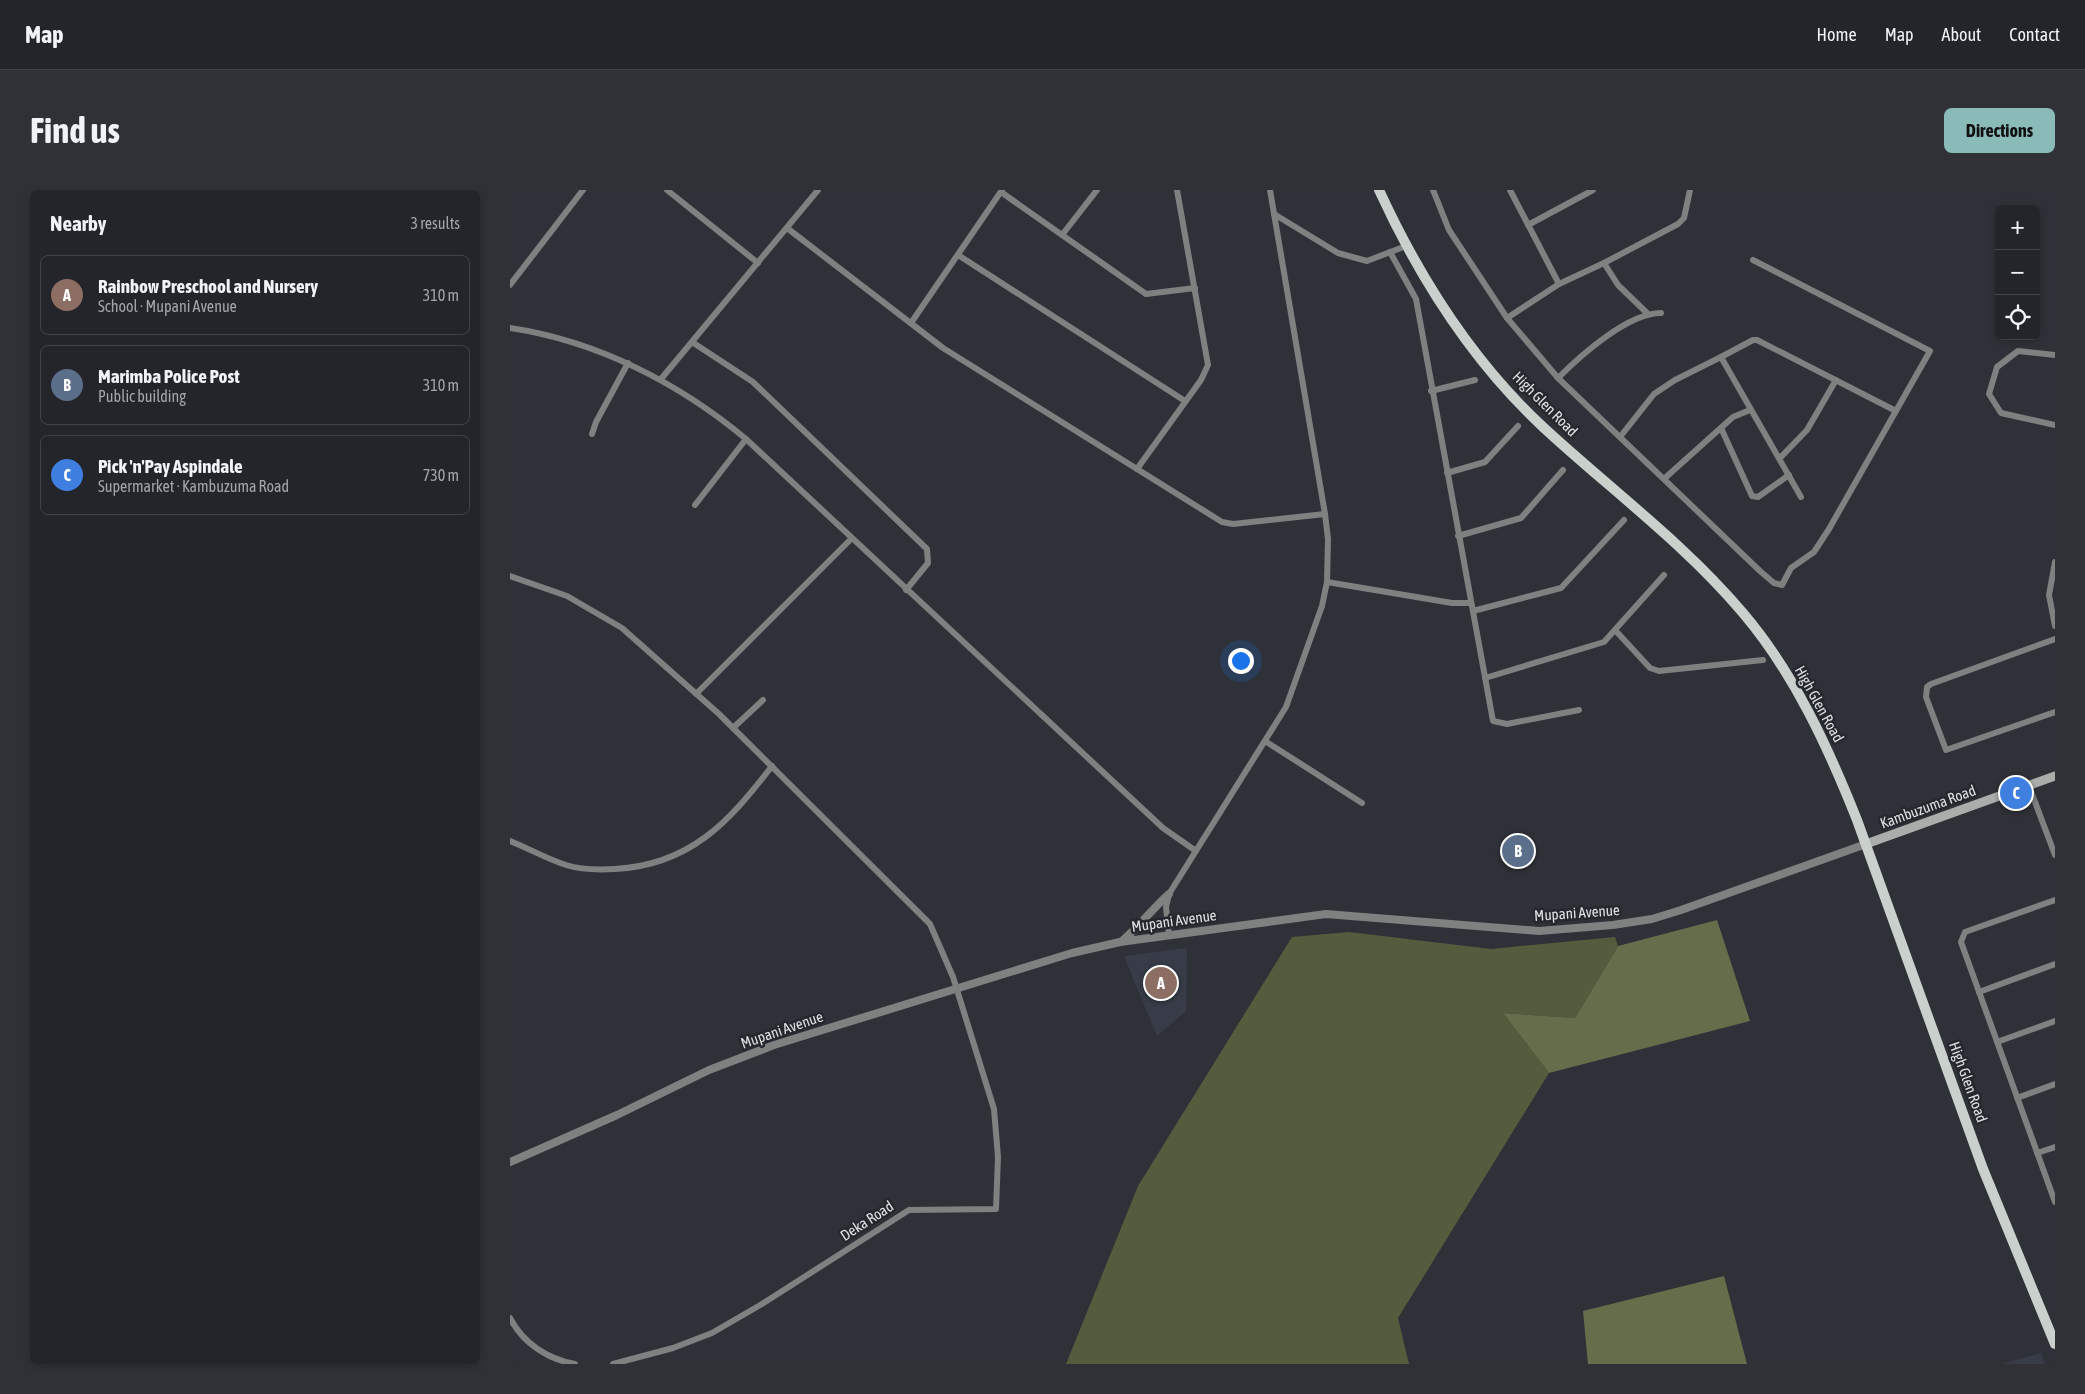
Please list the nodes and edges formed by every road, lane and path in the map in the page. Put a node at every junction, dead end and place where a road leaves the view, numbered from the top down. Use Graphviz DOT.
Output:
graph roads {
  1 [pos="583,190"];
  2 [pos="667,190"];
  3 [pos="818,190"];
  4 [pos="1097,190"];
  5 [pos="1177,190"];
  6 [pos="1270,190"];
  7 [pos="1379,190"];
  8 [pos="1433,190"];
  9 [pos="1510,190"];
  10 [pos="1593,190"];
  11 [pos="1690,190"];
  12 [pos="1002,191"];
  13 [pos="1274,214"];
  14 [pos="1528,225"];
  15 [pos="787,228"];
  16 [pos="1062,235"];
  17 [pos="1406,246"];
  18 [pos="1390,252"];
  19 [pos="958,255"];
  20 [pos="1753,260"];
  21 [pos="758,263"];
  22 [pos="1604,263"];
  23 [pos="1558,284"];
  24 [pos="510,285"];
  25 [pos="1195,288"];
  26 [pos="1648,313"];
  27 [pos="1661,313"];
  28 [pos="1507,318"];
  29 [pos="911,323"];
  30 [pos="510,328"];
  31 [pos="692,342"];
  32 [pos="2055,355"];
  33 [pos="1722,357"];
  34 [pos="628,363"];
  35 [pos="1558,378"];
  36 [pos="661,379"];
  37 [pos="1475,380"];
  38 [pos="1836,380"];
  39 [pos="1431,391"];
  40 [pos="1186,401"];
  41 [pos="1750,410"];
  42 [pos="1896,410"];
  43 [pos="2055,425"];
  44 [pos="1518,426"];
  45 [pos="1721,428"];
  46 [pos="592,434"];
  47 [pos="1620,437"];
  48 [pos="746,439"];
  49 [pos="1780,458"];
  50 [pos="1137,469"];
  51 [pos="1563,470"];
  52 [pos="1447,473"];
  53 [pos="1789,474"];
  54 [pos="1665,478"];
  55 [pos="1801,496"];
  56 [pos="695,505"];
  57 [pos="1325,514"];
  58 [pos="1624,520"];
  59 [pos="1458,536"];
  60 [pos="851,539"];
  61 [pos="2055,562"];
  62 [pos="1664,575"];
  63 [pos="510,576"];
  64 [pos="1326,582"];
  65 [pos="906,590"];
  66 [pos="1471,603"];
  67 [pos="1473,611"];
  68 [pos="2055,626"];
  69 [pos="1614,630"];
  70 [pos="2055,639"];
  71 [pos="1763,660"];
  72 [pos="1485,678"];
  73 [pos="696,694"];
  74 [pos="763,700"];
  75 [pos="1579,710"];
  76 [pos="2055,712"];
  77 [pos="733,728"];
  78 [pos="1265,741"];
  79 [pos="772,766"];
  80 [pos="2055,776"];
  81 [pos="2029,786"];
  82 [pos="1362,802"];
  83 [pos="510,840"];
  84 [pos="1866,844"];
  85 [pos="1196,851"];
  86 [pos="2055,854"];
  87 [pos="1168,894"];
  88 [pos="2055,900"];
  89 [pos="1169,935"];
  90 [pos="1120,942"];
  91 [pos="2055,964"];
  92 [pos="957,989"];
  93 [pos="1979,992"];
  94 [pos="2055,1021"];
  95 [pos="1997,1042"];
  96 [pos="2055,1084"];
  97 [pos="2017,1098"];
  98 [pos="2055,1147"];
  99 [pos="2037,1153"];
  100 [pos="510,1162"];
  101 [pos="2055,1202"];
  102 [pos="510,1318"];
  103 [pos="2055,1344"];
  104 [pos="575,1364"];
  105 [pos="613,1364"];
  1 -- 24 [label="street"];
  2 -- 21 [label="street"];
  3 -- 15 [label="street"];
  4 -- 16 [label="street"];
  5 -- 25 [label="street"];
  6 -- 13 [label="street"];
  7 -- 17 [label="main road, High Glen Road"];
  8 -- 28 [label="street"];
  9 -- 14 [label="street"];
  10 -- 14 [label="street"];
  11 -- 22 [label="street"];
  12 -- 16 [label="street"];
  12 -- 19 [label="street"];
  13 -- 18 [label="street"];
  13 -- 57 [label="street"];
  14 -- 23 [label="street"];
  15 -- 21 [label="street"];
  15 -- 29 [label="street"];
  16 -- 25 [label="street"];
  17 -- 18 [label="street"];
  17 -- 84 [label="main road, High Glen Road"];
  18 -- 39 [label="street"];
  19 -- 29 [label="street"];
  19 -- 40 [label="street"];
  20 -- 42 [label="street"];
  21 -- 31 [label="street"];
  22 -- 23 [label="street"];
  22 -- 26 [label="street"];
  23 -- 28 [label="street"];
  25 -- 40 [label="street"];
  26 -- 27 [label="street"];
  26 -- 35 [label="street"];
  28 -- 35 [label="street"];
  29 -- 50 [label="street"];
  30 -- 34 [label="street"];
  31 -- 36 [label="street"];
  31 -- 65 [label="street"];
  32 -- 43 [label="street"];
  33 -- 38 [label="street"];
  33 -- 41 [label="street"];
  33 -- 47 [label="street"];
  34 -- 36 [label="street"];
  34 -- 46 [label="street"];
  35 -- 47 [label="street"];
  36 -- 48 [label="street"];
  37 -- 39 [label="street"];
  38 -- 42 [label="street"];
  38 -- 49 [label="street"];
  39 -- 52 [label="street"];
  40 -- 50 [label="street"];
  41 -- 45 [label="street"];
  41 -- 49 [label="street"];
  42 -- 54 [label="street"];
  44 -- 52 [label="street"];
  45 -- 53 [label="street"];
  45 -- 54 [label="street"];
  47 -- 54 [label="street"];
  48 -- 56 [label="street"];
  48 -- 60 [label="street"];
  49 -- 53 [label="street"];
  50 -- 57 [label="street"];
  51 -- 59 [label="street"];
  52 -- 59 [label="street"];
  53 -- 55 [label="street"];
  57 -- 64 [label="street"];
  58 -- 67 [label="street"];
  59 -- 66 [label="street"];
  60 -- 65 [label="street"];
  60 -- 73 [label="street"];
  61 -- 68 [label="street"];
  62 -- 69 [label="street"];
  63 -- 73 [label="street"];
  64 -- 66 [label="street"];
  64 -- 78 [label="street"];
  65 -- 85 [label="street"];
  66 -- 67 [label="street"];
  67 -- 72 [label="street"];
  69 -- 71 [label="street"];
  69 -- 72 [label="street"];
  70 -- 76 [label="street"];
  72 -- 75 [label="street"];
  73 -- 77 [label="street"];
  74 -- 77 [label="street"];
  77 -- 79 [label="street"];
  78 -- 82 [label="street"];
  78 -- 85 [label="street"];
  79 -- 83 [label="street"];
  79 -- 92 [label="street"];
  80 -- 81 [label="main road, Kambuzuma Road"];
  81 -- 84 [label="main road, Kambuzuma Road"];
  81 -- 86 [label="street"];
  84 -- 89 [label="street, Mupani Avenue"];
  84 -- 103 [label="main road, High Glen Road"];
  85 -- 87 [label="street"];
  87 -- 89 [label="street"];
  87 -- 90 [label="street"];
  88 -- 93 [label="street"];
  89 -- 90 [label="street, Mupani Avenue"];
  90 -- 92 [label="street, Mupani Avenue"];
  91 -- 93 [label="street"];
  92 -- 100 [label="street, Mupani Avenue"];
  92 -- 105 [label="street, Deka Road"];
  93 -- 95 [label="street"];
  94 -- 95 [label="street"];
  95 -- 97 [label="street"];
  96 -- 97 [label="street"];
  97 -- 99 [label="street"];
  98 -- 99 [label="street"];
  99 -- 101 [label="street"];
  102 -- 104 [label="street"];
}
